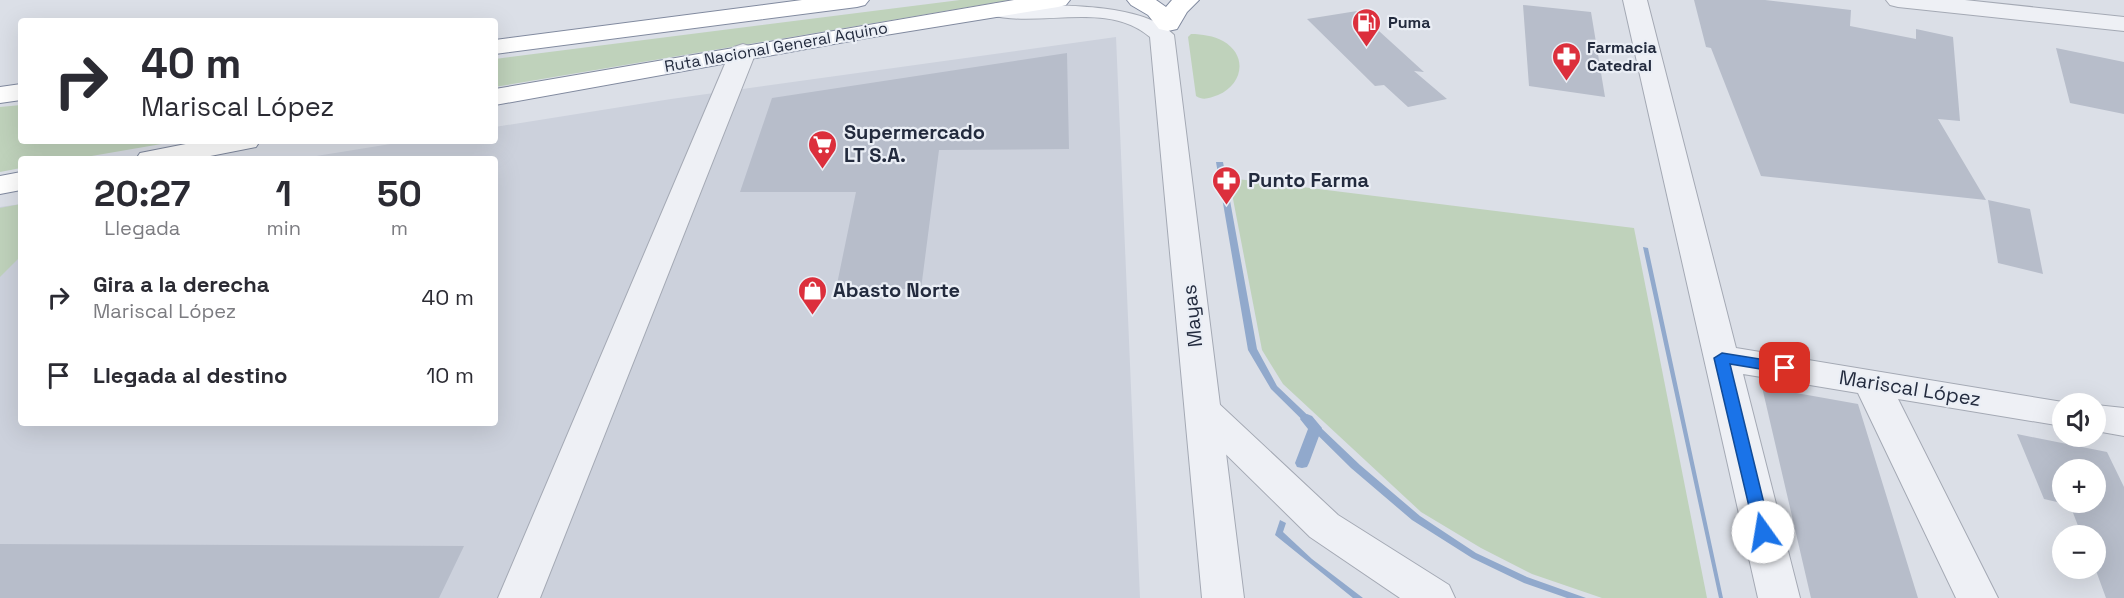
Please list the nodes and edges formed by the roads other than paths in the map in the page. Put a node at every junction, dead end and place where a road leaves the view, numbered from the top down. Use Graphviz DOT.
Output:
graph roads {
  1 [pos="857,0"];
  2 [pos="1058,0"];
  3 [pos="1139,0"];
  4 [pos="1187,0"];
  5 [pos="1635,0"];
  6 [pos="1898,0"];
  7 [pos="998,10"];
  8 [pos="2124,24"];
  9 [pos="1165,29"];
  10 [pos="498,47"];
  11 [pos="744,52"];
  12 [pos="18,92"];
  13 [pos="0,94"];
  14 [pos="498,95"];
  15 [pos="230,144"];
  16 [pos="166,156"];
  17 [pos="18,182"];
  18 [pos="0,185"];
  19 [pos="1722,358"];
  20 [pos="1871,382"];
  21 [pos="1203,410"];
  22 [pos="2052,411"];
  23 [pos="2106,419"];
  24 [pos="2124,422"];
  25 [pos="519,598"];
  26 [pos="1223,598"];
  27 [pos="1434,598"];
  28 [pos="1779,598"];
  29 [pos="1977,598"];
  1 -- 10 [label="highway, Ruta Nacional General Aquino"];
  2 -- 7 [label="highway, Ruta Nacional General Aquino"];
  3 -- 9 [label="highway"];
  4 -- 9 [label="highway"];
  5 -- 19 [label="street"];
  6 -- 8 [label="street"];
  7 -- 9 [label="street"];
  7 -- 11 [label="highway, Ruta Nacional General Aquino"];
  9 -- 21 [label="street, Mayas"];
  11 -- 14 [label="highway, Ruta Nacional General Aquino"];
  11 -- 25 [label="street"];
  12 -- 13 [label="highway"];
  15 -- 16 [label="highway"];
  17 -- 18 [label="highway"];
  19 -- 20 [label="street, Mariscal López"];
  19 -- 28 [label="street"];
  20 -- 22 [label="street, Mariscal López"];
  20 -- 29 [label="street"];
  21 -- 26 [label="street, Mayas"];
  21 -- 27 [label="street"];
  23 -- 24 [label="street"];
}
